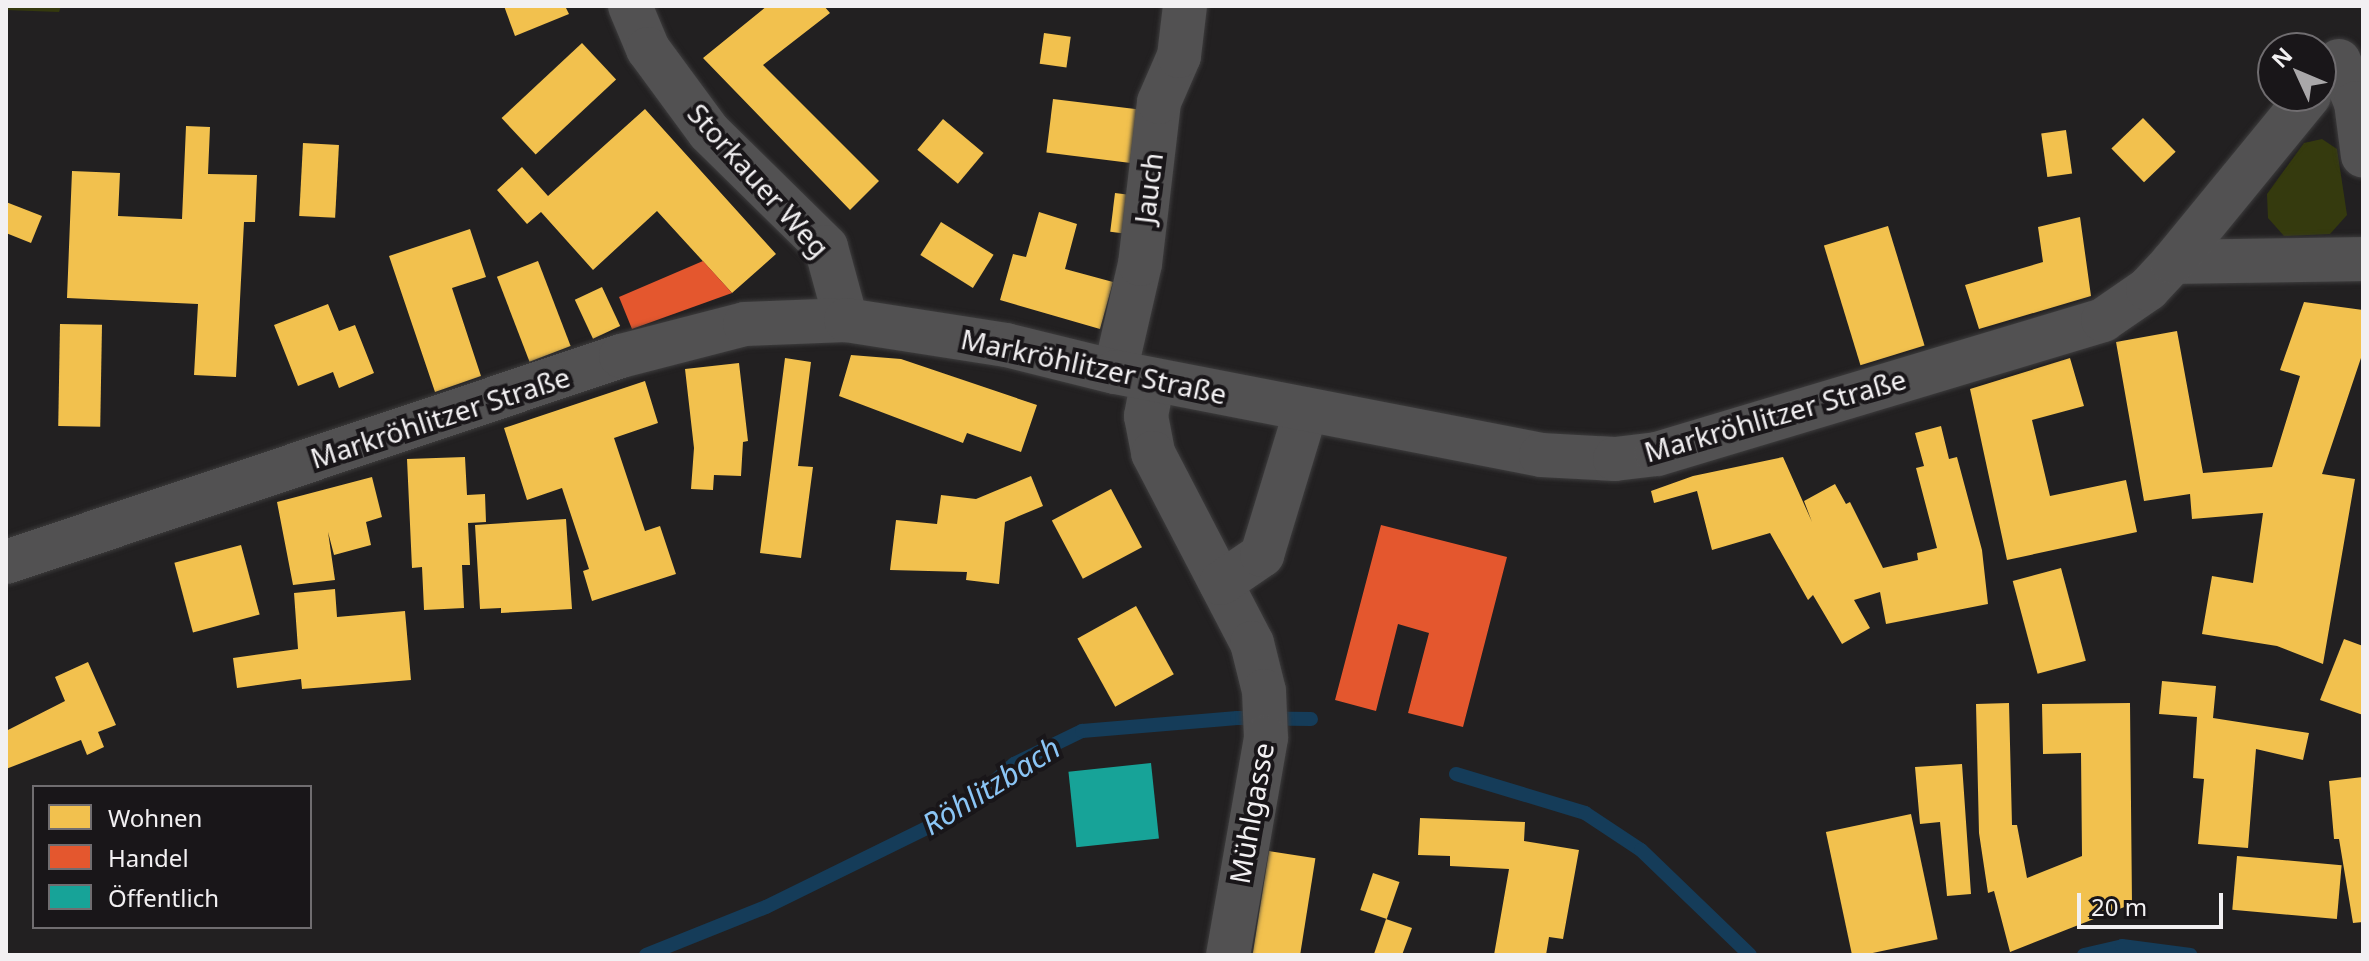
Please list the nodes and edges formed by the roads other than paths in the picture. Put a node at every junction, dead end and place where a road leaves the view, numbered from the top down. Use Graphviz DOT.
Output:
graph roads {
  1 [pos="630,6"];
  2 [pos="1185,6"];
  3 [pos="2341,60"];
  4 [pos="2296,112"];
  5 [pos="2363,156"];
  6 [pos="2363,259"];
  7 [pos="2173,262"];
  8 [pos="846,320"];
  9 [pos="1134,376"];
  10 [pos="1306,410"];
  11 [pos="6,562"];
  12 [pos="1221,583"];
  13 [pos="1228,955"];
  1 -- 8 [label="main road, Storkauer Weg"];
  2 -- 9 [label="main road, Jauch"];
  3 -- 5 [label="main road"];
  4 -- 7 [label="main road, Markröhlitzer Straße"];
  6 -- 7 [label="main road"];
  7 -- 10 [label="main road, Markröhlitzer Straße"];
  8 -- 9 [label="main road, Markröhlitzer Straße"];
  8 -- 11 [label="main road, Markröhlitzer Straße"];
  9 -- 10 [label="main road, Markröhlitzer Straße"];
  9 -- 12 [label="main road, Mühlgasse"];
  10 -- 12 [label="main road"];
  12 -- 13 [label="main road, Mühlgasse"];
}
